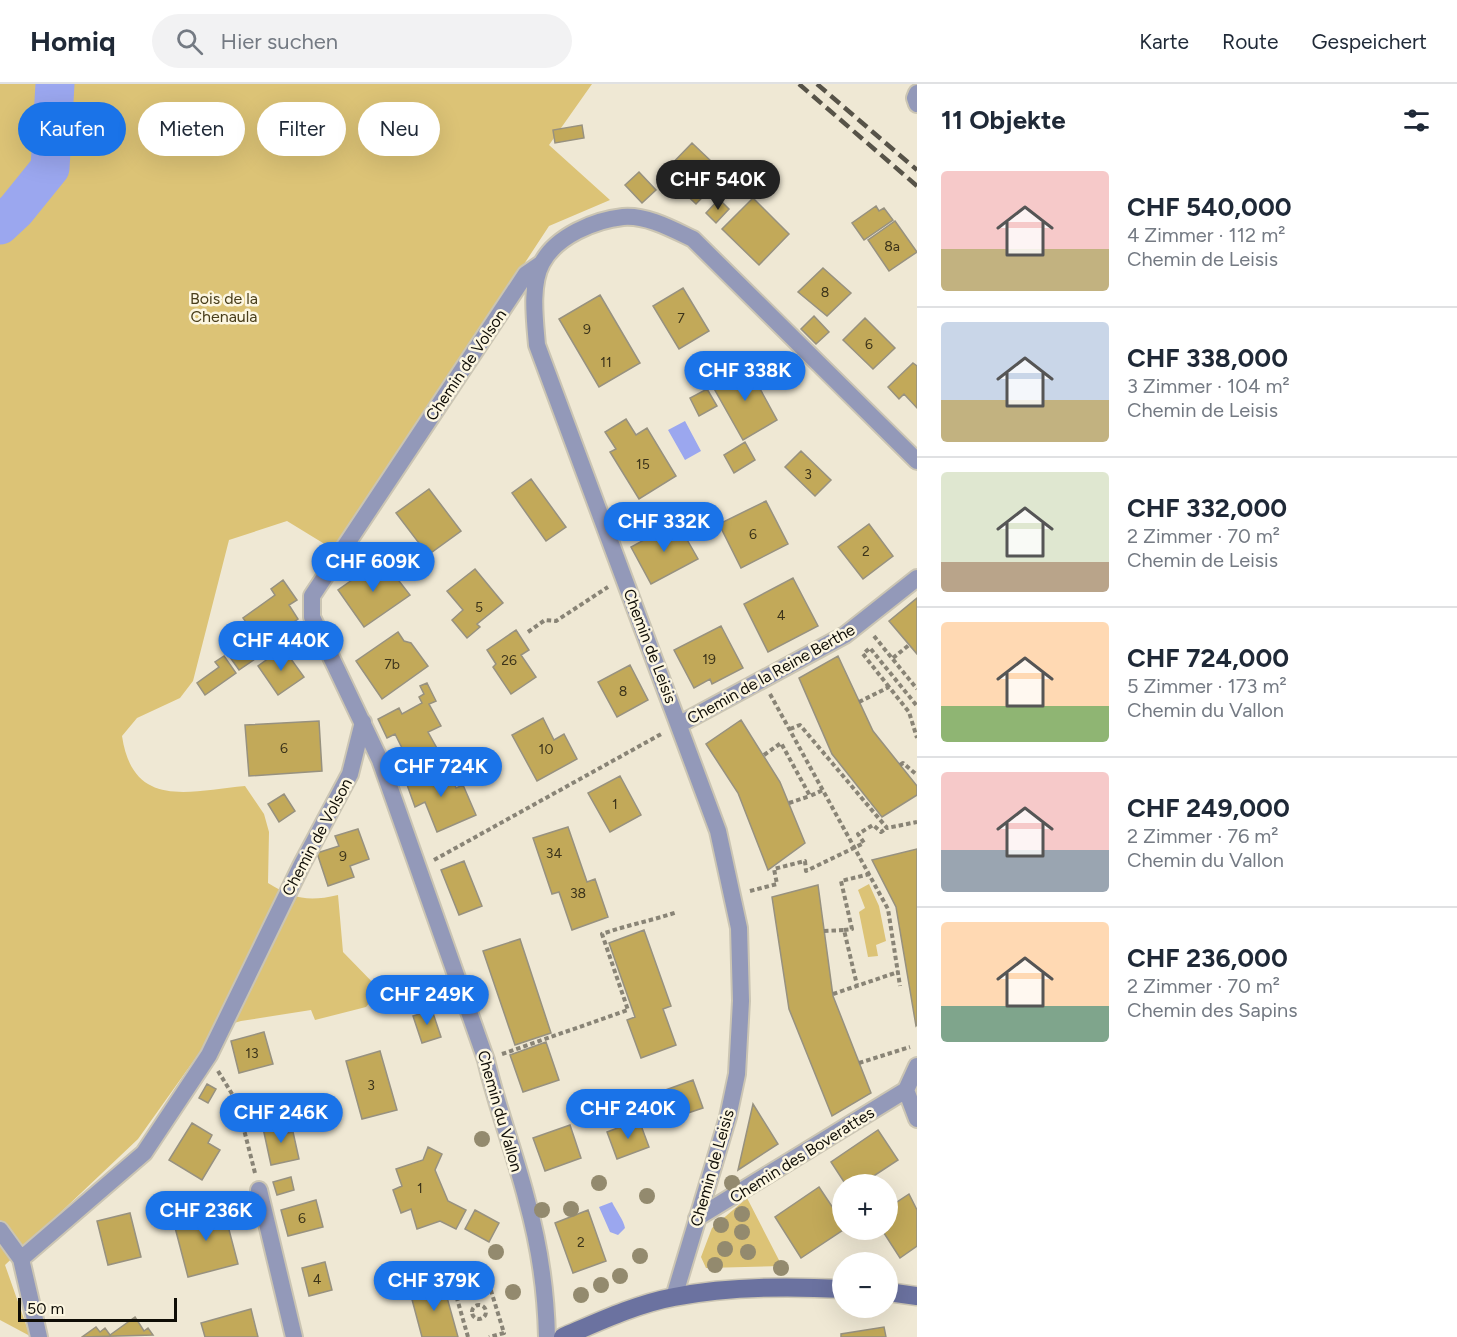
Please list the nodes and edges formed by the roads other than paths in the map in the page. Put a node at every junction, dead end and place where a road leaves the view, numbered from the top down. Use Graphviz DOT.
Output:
graph roads {
  1 [pos="917,93"];
  2 [pos="917,104"];
  3 [pos="542,263"];
  4 [pos="917,461"];
  5 [pos="917,578"];
  6 [pos="363,723"];
  7 [pos="680,724"];
  8 [pos="917,1066"];
  9 [pos="906,1090"];
  10 [pos="917,1119"];
  11 [pos="259,1190"];
  12 [pos="697,1218"];
  13 [pos="0,1230"];
  14 [pos="21,1259"];
  15 [pos="832,1289"];
  16 [pos="898,1294"];
  17 [pos="917,1296"];
  18 [pos="674,1297"];
  19 [pos="39,1337"];
  20 [pos="294,1337"];
  21 [pos="547,1337"];
  22 [pos="562,1337"];
  1 -- 2 [label="street"];
  3 -- 4 [label="street, Chemin de Leisis"];
  3 -- 6 [label="street, Chemin de Volson"];
  3 -- 7 [label="street, Chemin de Leisis"];
  5 -- 7 [label="street, Chemin de la Reine Berthe"];
  6 -- 14 [label="street, Chemin de Volson"];
  6 -- 21 [label="street, Chemin du Vallon"];
  7 -- 12 [label="street, Chemin de Leisis"];
  8 -- 9 [label="street"];
  9 -- 10 [label="street"];
  9 -- 12 [label="street, Chemin des Boverattes"];
  11 -- 20 [label="street"];
  12 -- 18 [label="street, Chemin de Leisis"];
  13 -- 14 [label="street"];
  14 -- 19 [label="street"];
  15 -- 18 [label="street"];
  16 -- 17 [label="street"];
  18 -- 22 [label="street"];
}
